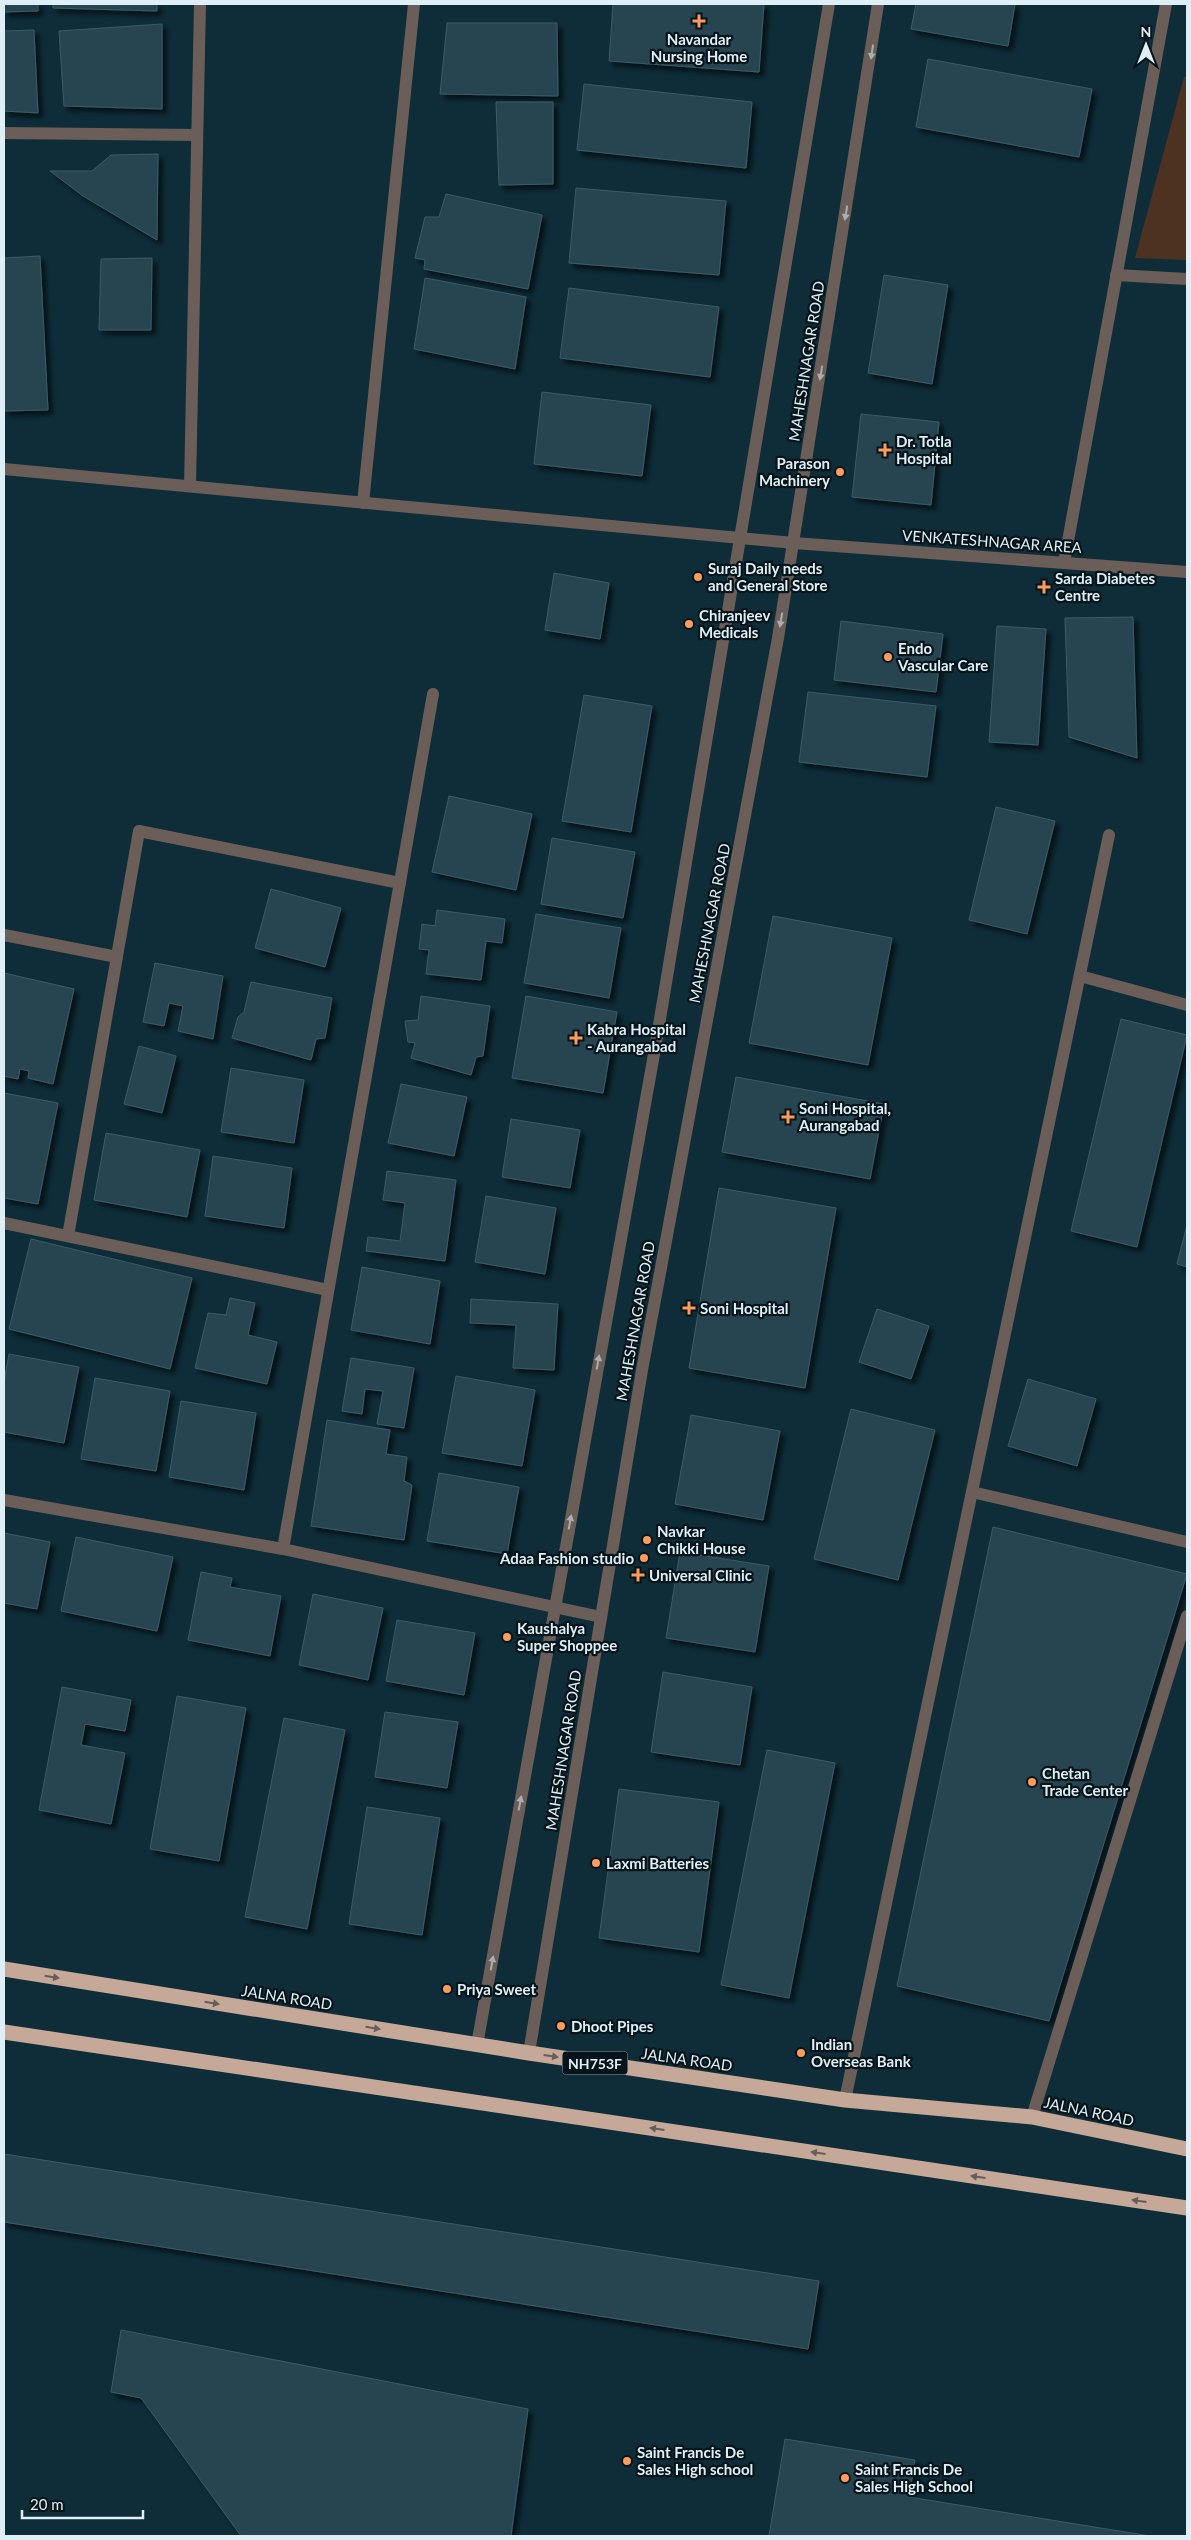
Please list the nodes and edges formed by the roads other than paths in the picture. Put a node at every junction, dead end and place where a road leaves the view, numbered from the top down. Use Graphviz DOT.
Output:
graph roads {
  1 [pos="200,4"];
  2 [pos="414,4"];
  3 [pos="829,4"];
  4 [pos="878,4"];
  5 [pos="1166,4"];
  6 [pos="4,133"];
  7 [pos="197,135"];
  8 [pos="1116,274"];
  9 [pos="1187,279"];
  10 [pos="4,469"];
  11 [pos="190,486"];
  12 [pos="364,503"];
  13 [pos="740,538"];
  14 [pos="794,543"];
  15 [pos="1064,563"];
  16 [pos="1187,572"];
  17 [pos="434,694"];
  18 [pos="1109,835"];
  19 [pos="400,883"];
  20 [pos="4,934"];
  21 [pos="116,957"];
  22 [pos="1080,976"];
  23 [pos="1187,1005"];
  24 [pos="4,1223"];
  25 [pos="68,1236"];
  26 [pos="328,1290"];
  27 [pos="972,1492"];
  28 [pos="4,1500"];
  29 [pos="1187,1542"];
  30 [pos="283,1549"];
  31 [pos="554,1607"];
  32 [pos="1187,1616"];
  33 [pos="601,1617"];
  34 [pos="4,1969"];
  35 [pos="4,2032"];
  36 [pos="477,2045"];
  37 [pos="529,2053"];
  38 [pos="845,2100"];
  39 [pos="1032,2117"];
  40 [pos="1187,2149"];
  41 [pos="1187,2208"];
  1 -- 7 [label="street"];
  2 -- 12 [label="street"];
  3 -- 13 [label="street, MAHESHNAGAR ROAD"];
  4 -- 14 [label="street, MAHESHNAGAR ROAD, one-way"];
  5 -- 8 [label="street"];
  6 -- 7 [label="street"];
  7 -- 11 [label="street"];
  8 -- 9 [label="street"];
  8 -- 15 [label="street"];
  10 -- 11 [label="street, VENKATESHNAGAR AREA"];
  11 -- 12 [label="street, VENKATESHNAGAR AREA"];
  12 -- 13 [label="street, VENKATESHNAGAR AREA"];
  13 -- 14 [label="street, VENKATESHNAGAR AREA"];
  31 -- 13 [label="street, MAHESHNAGAR ROAD, one-way"];
  14 -- 15 [label="street, VENKATESHNAGAR AREA"];
  14 -- 33 [label="street, MAHESHNAGAR ROAD, one-way"];
  15 -- 16 [label="street, VENKATESHNAGAR AREA"];
  17 -- 19 [label="street"];
  18 -- 22 [label="street"];
  19 -- 21 [label="street"];
  19 -- 26 [label="street"];
  20 -- 21 [label="street"];
  21 -- 25 [label="street"];
  22 -- 23 [label="street"];
  22 -- 27 [label="street"];
  24 -- 25 [label="street"];
  25 -- 26 [label="street"];
  26 -- 30 [label="street"];
  27 -- 29 [label="street"];
  27 -- 38 [label="street"];
  28 -- 30 [label="street"];
  30 -- 31 [label="street"];
  31 -- 33 [label="street"];
  36 -- 31 [label="street, MAHESHNAGAR ROAD, one-way"];
  32 -- 39 [label="street"];
  33 -- 37 [label="street, MAHESHNAGAR ROAD"];
  34 -- 36 [label="highway, JALNA ROAD / NH753F, one-way"];
  41 -- 35 [label="highway, one-way"];
  36 -- 37 [label="highway, JALNA ROAD / NH753F"];
  37 -- 38 [label="highway, JALNA ROAD / NH753F, one-way"];
  38 -- 39 [label="highway, JALNA ROAD / NH753F"];
  39 -- 40 [label="highway, JALNA ROAD / NH753F"];
}
